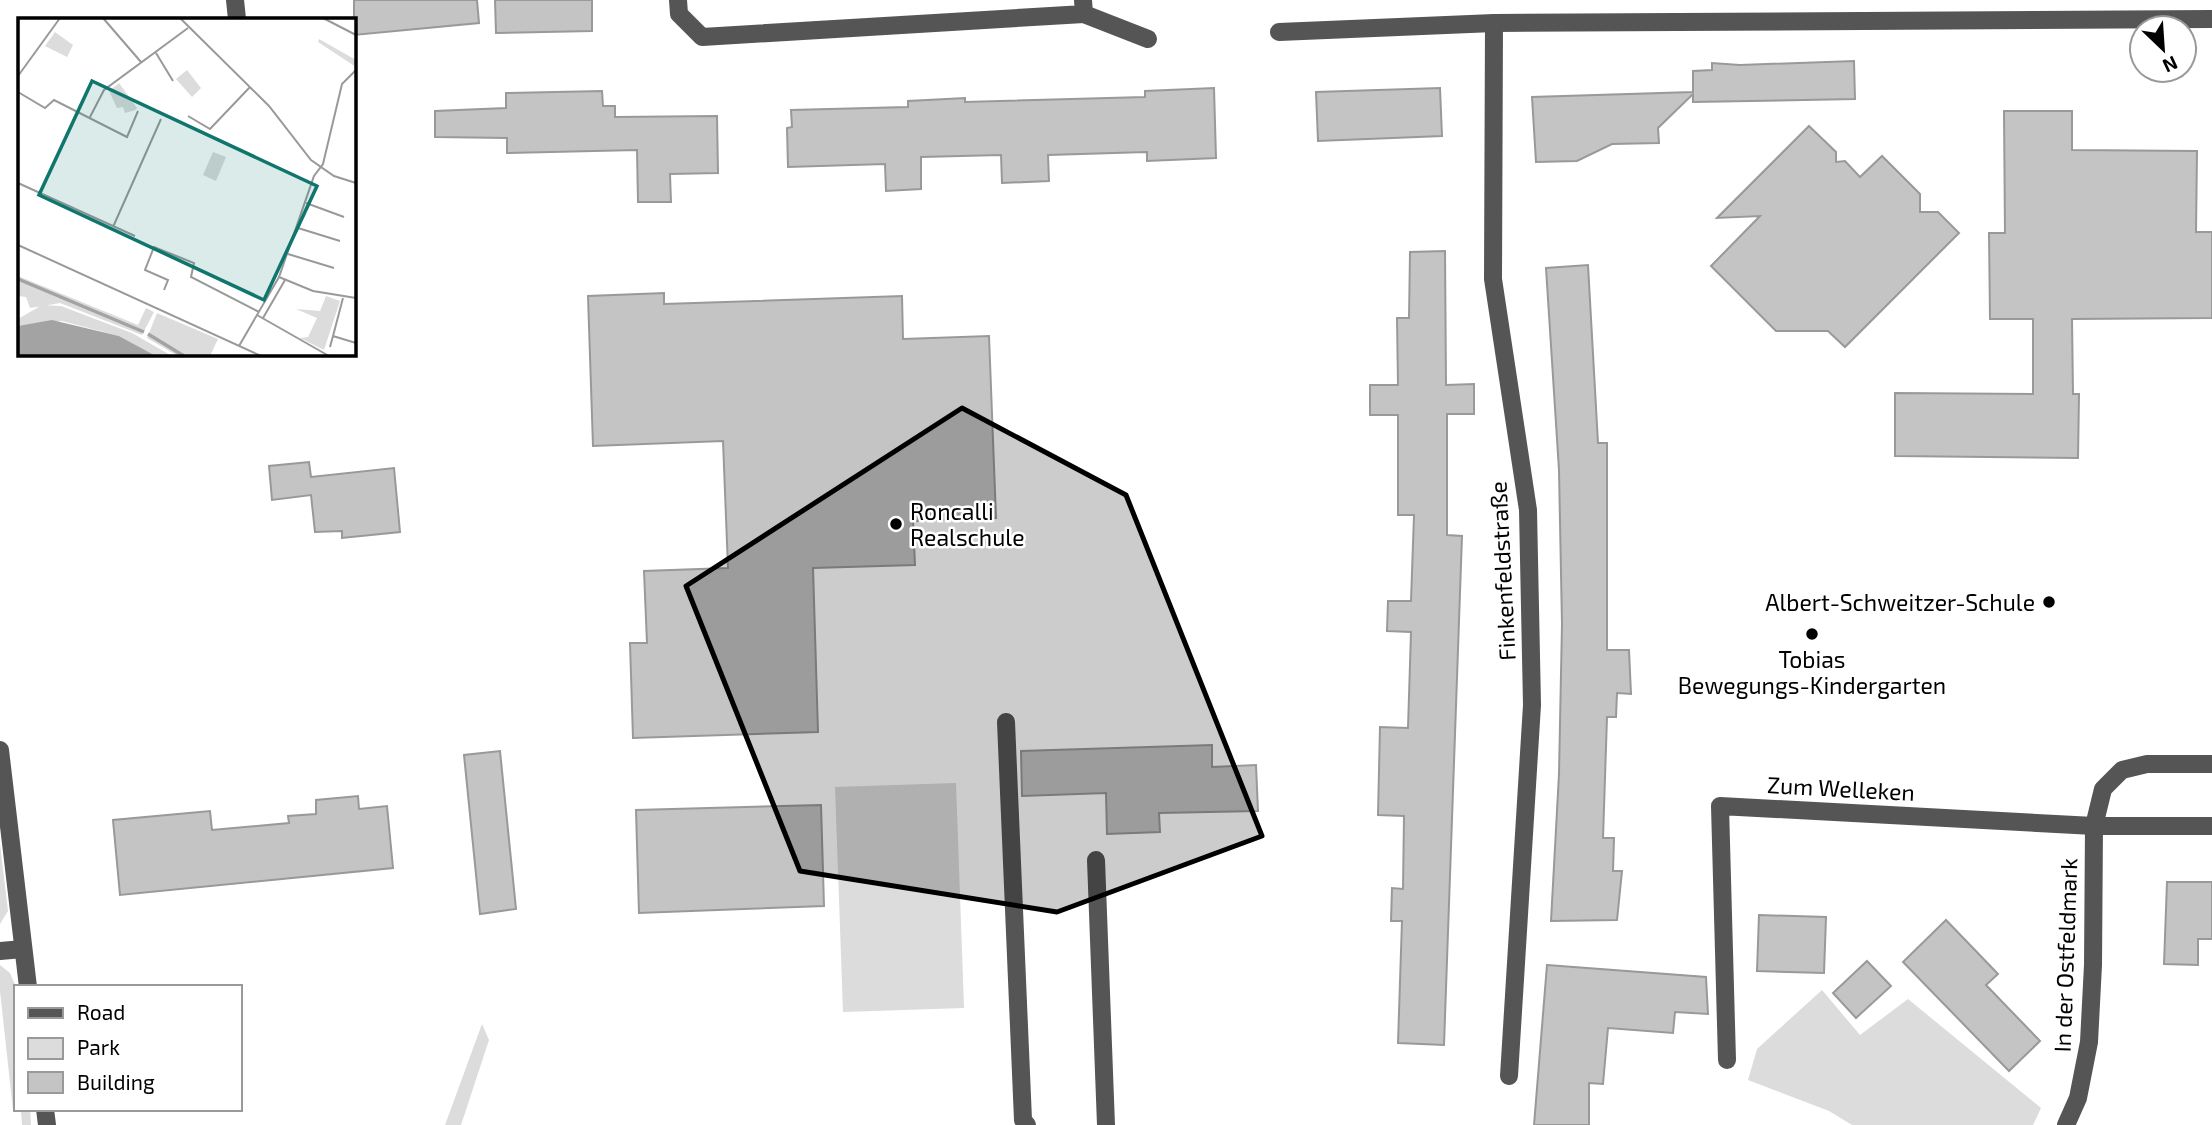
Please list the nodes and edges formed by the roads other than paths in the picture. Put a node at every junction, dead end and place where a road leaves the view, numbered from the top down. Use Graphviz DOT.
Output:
graph roads {
  1 [pos="235,0"];
  2 [pos="678,0"];
  3 [pos="1083,7"];
  4 [pos="237,18"];
  5 [pos="2212,19"];
  6 [pos="1494,23"];
  7 [pos="1279,32"];
  8 [pos="1149,39"];
  9 [pos="1006,722"];
  10 [pos="0,750"];
  11 [pos="2212,764"];
  12 [pos="2094,826"];
  13 [pos="2212,826"];
  14 [pos="1096,860"];
  15 [pos="23,949"];
  16 [pos="0,951"];
  17 [pos="28,985"];
  18 [pos="1727,1060"];
  19 [pos="1509,1076"];
  20 [pos="1027,1125"];
  21 [pos="1106,1125"];
  22 [pos="2066,1125"];
  1 -- 4 [label="street"];
  2 -- 3 [label="street"];
  3 -- 8 [label="street"];
  5 -- 6 [label="street"];
  6 -- 7 [label="street"];
  6 -- 19 [label="street, Finkenfeldstraße"];
  9 -- 20 [label="street"];
  10 -- 15 [label="street"];
  11 -- 12 [label="street, In der Ostfeldmark"];
  12 -- 13 [label="street, Zum Welleken"];
  12 -- 18 [label="street, Zum Welleken"];
  12 -- 22 [label="street, In der Ostfeldmark"];
  14 -- 21 [label="street"];
  15 -- 16 [label="street"];
  15 -- 17 [label="street"];
}
